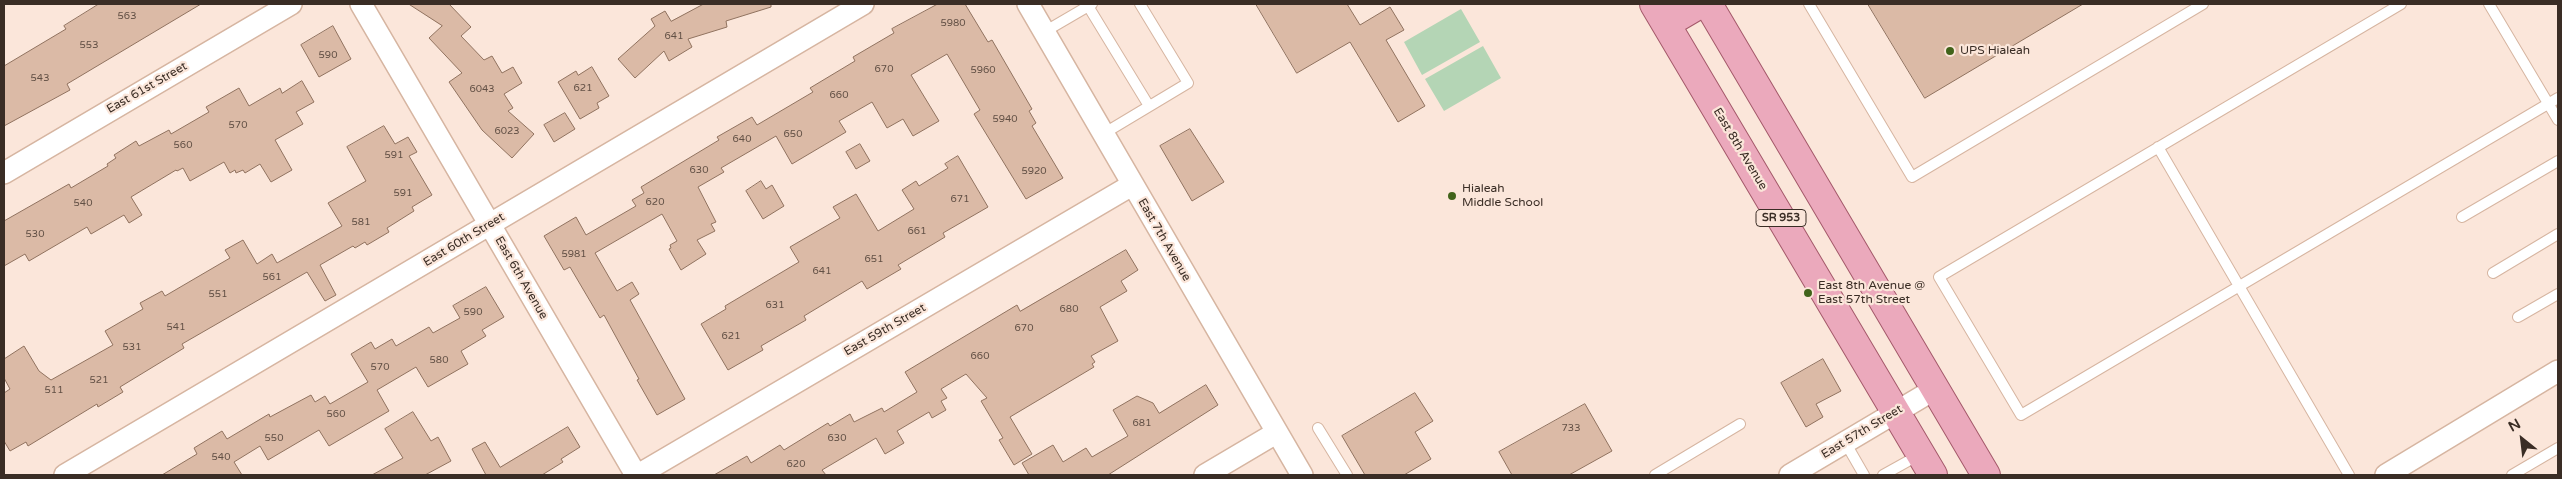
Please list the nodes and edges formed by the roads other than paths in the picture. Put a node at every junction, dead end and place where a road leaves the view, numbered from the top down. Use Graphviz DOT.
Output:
graph roads {
  1 [pos="291,4"];
  2 [pos="361,4"];
  3 [pos="863,4"];
  4 [pos="1028,4"];
  5 [pos="1140,4"];
  6 [pos="1700,4"];
  7 [pos="1708,4"];
  8 [pos="1809,4"];
  9 [pos="2203,4"];
  10 [pos="2401,4"];
  11 [pos="2489,4"];
  12 [pos="1090,5"];
  13 [pos="1660,14"];
  14 [pos="1044,32"];
  15 [pos="2558,98"];
  16 [pos="2549,104"];
  17 [pos="1149,106"];
  18 [pos="2558,120"];
  19 [pos="1103,134"];
  20 [pos="2158,147"];
  21 [pos="2558,161"];
  22 [pos="4,173"];
  23 [pos="1132,185"];
  24 [pos="2462,217"];
  25 [pos="490,224"];
  26 [pos="2558,234"];
  27 [pos="2493,273"];
  28 [pos="2239,286"];
  29 [pos="2558,294"];
  30 [pos="2518,317"];
  31 [pos="2558,371"];
  32 [pos="1935,389"];
  33 [pos="1895,412"];
  34 [pos="1740,424"];
  35 [pos="1318,428"];
  36 [pos="1276,433"];
  37 [pos="1845,442"];
  38 [pos="2558,448"];
  39 [pos="1926,465"];
  40 [pos="1814,469"];
  41 [pos="2519,474"];
  42 [pos="65,475"];
  43 [pos="637,475"];
  44 [pos="1205,475"];
  45 [pos="1302,475"];
  46 [pos="1346,475"];
  47 [pos="1655,475"];
  48 [pos="1790,475"];
  49 [pos="1864,475"];
  50 [pos="1883,475"];
  51 [pos="1986,475"];
  52 [pos="2349,475"];
  53 [pos="2386,475"];
  1 -- 22 [label="street, East 61st Street"];
  2 -- 25 [label="street, East 6th Avenue"];
  3 -- 25 [label="street, East 60th Street"];
  4 -- 14 [label="street, East 7th Avenue"];
  5 -- 17 [label="lane"];
  6 -- 13 [label="main road"];
  7 -- 32 [label="main road"];
  8 -- 9 [label="lane"];
  10 -- 20 [label="lane"];
  11 -- 16 [label="lane"];
  12 -- 14 [label="lane"];
  12 -- 17 [label="lane"];
  13 -- 33 [label="main road, East 8th Avenue / SR 953"];
  14 -- 19 [label="street, East 7th Avenue"];
  15 -- 16 [label="lane"];
  16 -- 18 [label="lane"];
  16 -- 28 [label="lane"];
  17 -- 19 [label="lane"];
  19 -- 23 [label="street, East 7th Avenue"];
  20 -- 28 [label="lane"];
  20 -- 28 [label="lane"];
  21 -- 24 [label="lane"];
  23 -- 36 [label="street, East 7th Avenue"];
  23 -- 43 [label="street, East 59th Street"];
  25 -- 42 [label="street, East 60th Street"];
  25 -- 43 [label="street, East 6th Avenue"];
  26 -- 27 [label="lane"];
  28 -- 52 [label="lane"];
  29 -- 30 [label="lane"];
  31 -- 53 [label="street"];
  32 -- 33 [label="street, East 57th Street"];
  32 -- 51 [label="main road"];
  33 -- 37 [label="street, East 57th Street"];
  33 -- 39 [label="main road, East 8th Avenue / SR 953"];
  34 -- 47 [label="lane"];
  35 -- 46 [label="lane"];
  36 -- 44 [label="street"];
  36 -- 45 [label="street, East 7th Avenue"];
  37 -- 40 [label="street, East 57th Street"];
  37 -- 49 [label="lane"];
  38 -- 41 [label="lane"];
  39 -- 50 [label="lane"];
  40 -- 48 [label="street, East 57th Street"];
}
